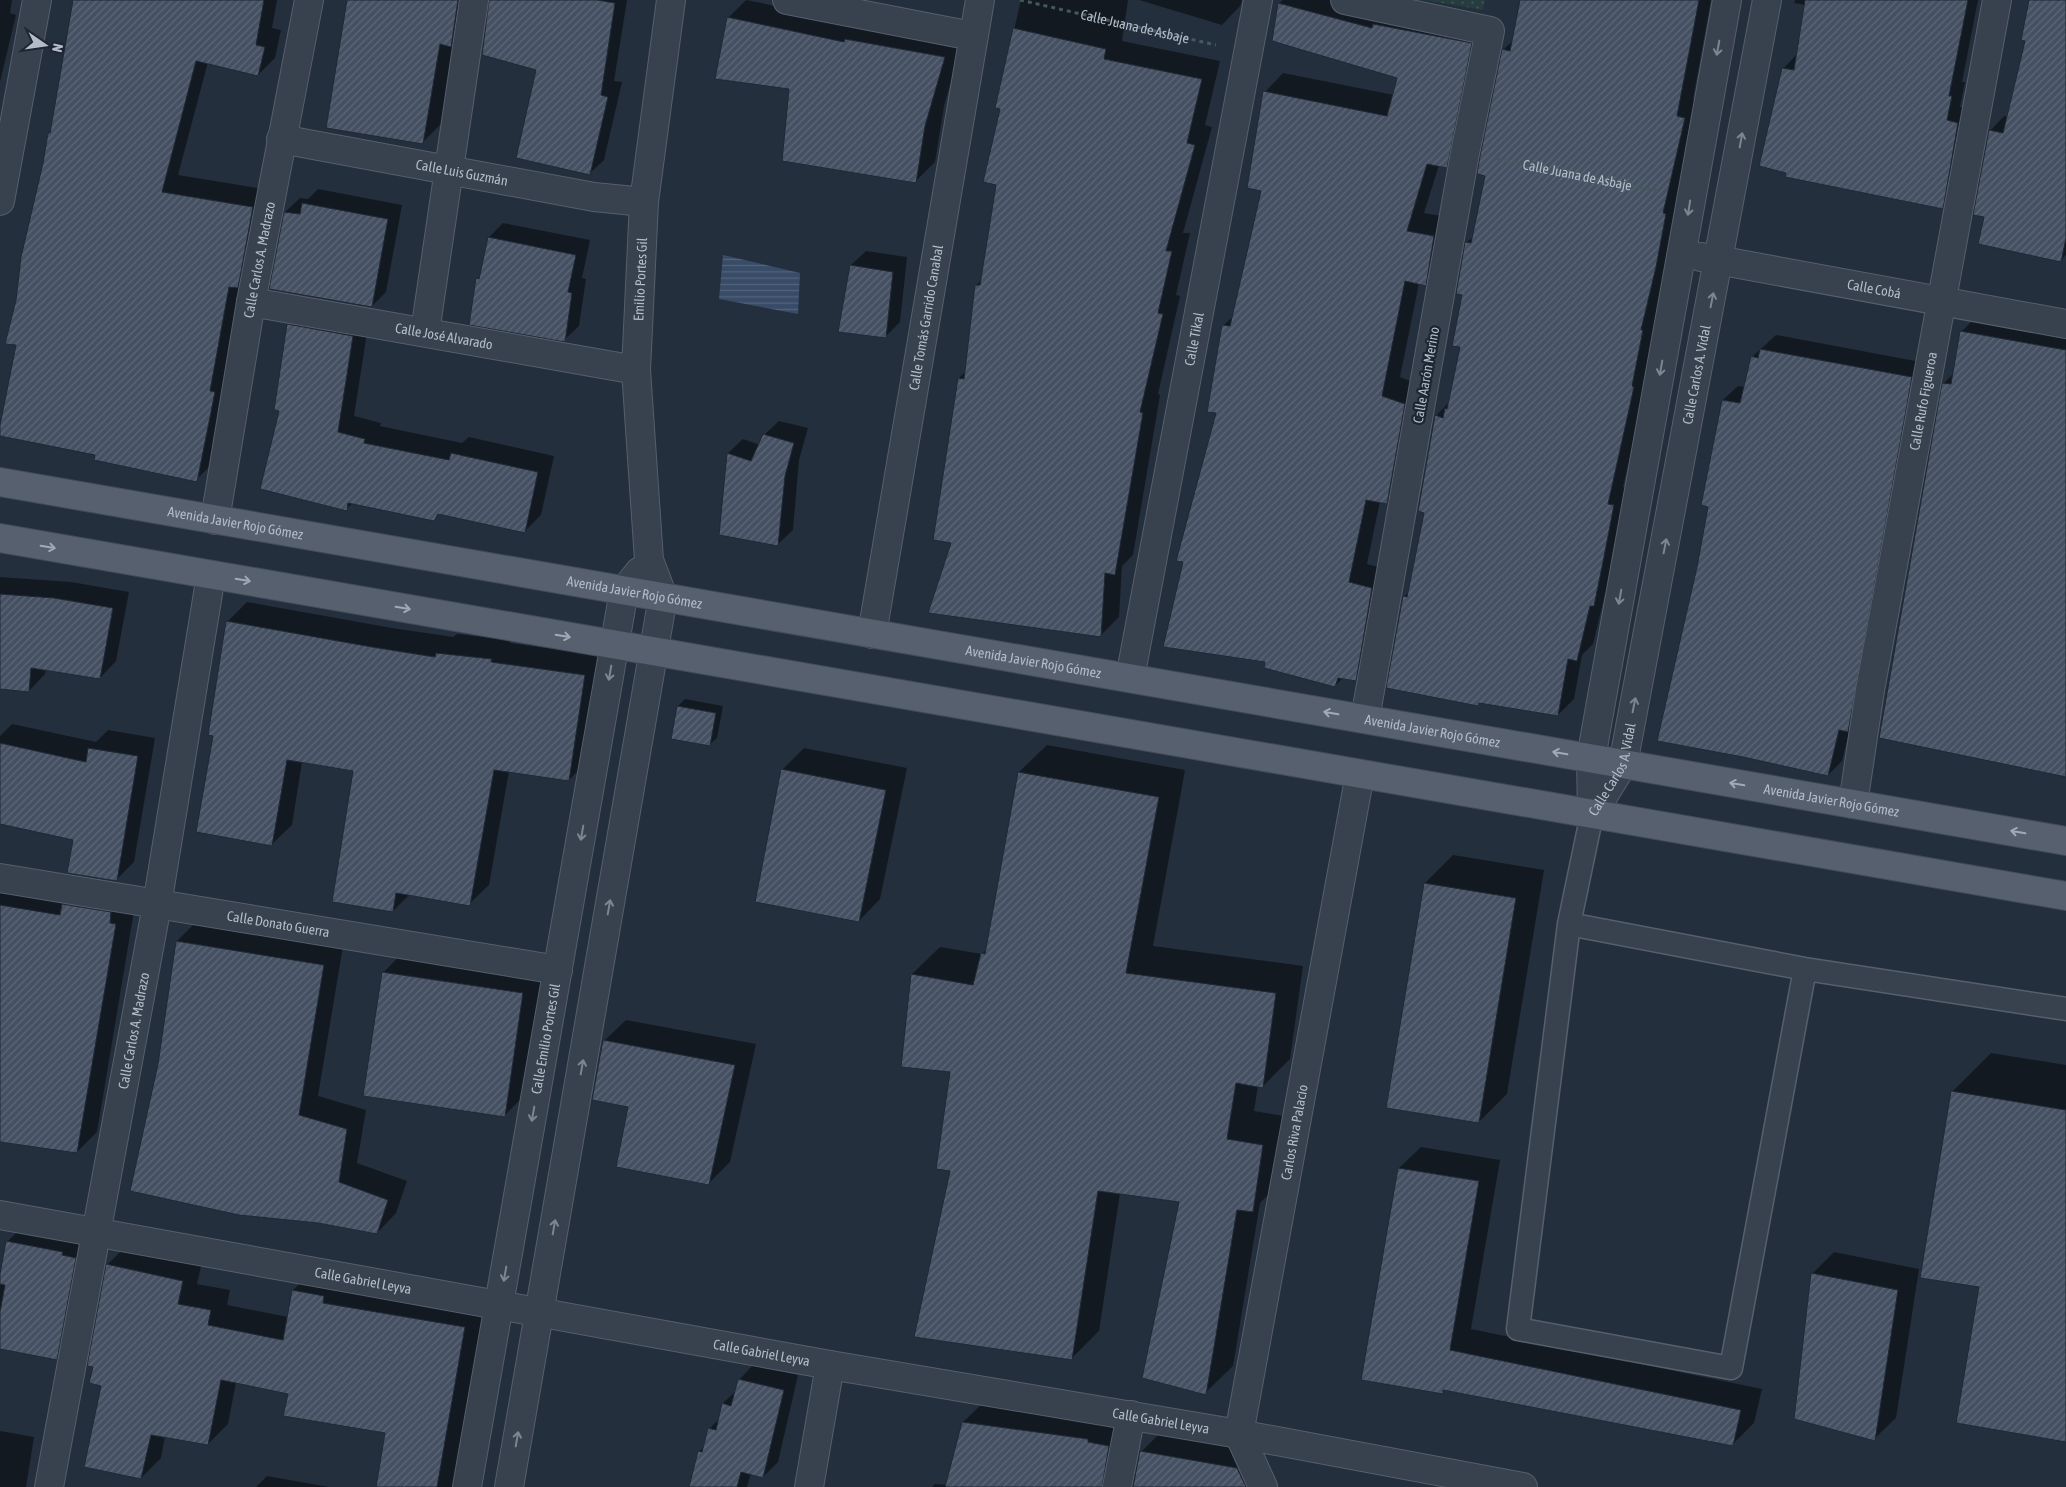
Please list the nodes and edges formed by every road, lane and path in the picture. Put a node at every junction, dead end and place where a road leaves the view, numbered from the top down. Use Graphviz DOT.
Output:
graph roads {
  1 [pos="37,0"];
  2 [pos="309,0"];
  3 [pos="474,0"];
  4 [pos="671,0"];
  5 [pos="787,0"];
  6 [pos="980,0"];
  7 [pos="1020,0"];
  8 [pos="1258,0"];
  9 [pos="1345,0"];
  10 [pos="1727,0"];
  11 [pos="1767,0"];
  12 [pos="1997,0"];
  13 [pos="972,36"];
  14 [pos="1248,53"];
  15 [pos="281,140"];
  16 [pos="1465,153"];
  17 [pos="448,170"];
  18 [pos="1691,197"];
  19 [pos="0,201"];
  20 [pos="644,202"];
  21 [pos="1682,253"];
  22 [pos="1719,260"];
  23 [pos="1940,301"];
  24 [pos="251,302"];
  25 [pos="2066,324"];
  26 [pos="425,332"];
  27 [pos="636,370"];
  28 [pos="0,482"];
  29 [pos="215,520"];
  30 [pos="0,538"];
  31 [pos="649,560"];
  32 [pos="211,575"];
  33 [pos="624,591"];
  34 [pos="663,597"];
  35 [pos="872,634"];
  36 [pos="614,645"];
  37 [pos="653,652"];
  38 [pos="1130,678"];
  39 [pos="1365,719"];
  40 [pos="1591,758"];
  41 [pos="1623,764"];
  42 [pos="1360,774"];
  43 [pos="1853,804"];
  44 [pos="1592,814"];
  45 [pos="2066,841"];
  46 [pos="0,878"];
  47 [pos="2066,896"];
  48 [pos="157,905"];
  49 [pos="1569,924"];
  50 [pos="1805,969"];
  51 [pos="558,970"];
  52 [pos="2066,1009"];
  53 [pos="0,1215"];
  54 [pos="95,1233"];
  55 [pos="499,1305"];
  56 [pos="539,1311"];
  57 [pos="830,1365"];
  58 [pos="1131,1415"];
  59 [pos="1239,1434"];
  60 [pos="49,1487"];
  61 [pos="467,1487"];
  62 [pos="509,1487"];
  63 [pos="809,1487"];
  64 [pos="1117,1487"];
  65 [pos="1262,1487"];
  66 [pos="1523,1487"];
  1 -- 19 [label="street"];
  2 -- 15 [label="street, Calle Carlos A. Madrazo"];
  3 -- 17 [label="street"];
  4 -- 20 [label="street, Emilio Portes Gil"];
  5 -- 13 [label="street"];
  6 -- 13 [label="street, Calle Tomás Garrido Canabal"];
  7 -- 14 [label="path, Calle Juana de Asbaje"];
  8 -- 14 [label="street, Calle Tikal"];
  9 -- 16 [label="street, Calle Aarón Merino"];
  10 -- 18 [label="street, Calle Carlos A. Vidal, one-way"];
  22 -- 11 [label="street, Calle Carlos A. Vidal, one-way"];
  12 -- 23 [label="street, Calle Rufo Figueroa"];
  13 -- 35 [label="street, Calle Tomás Garrido Canabal"];
  14 -- 38 [label="street, Calle Tikal"];
  15 -- 17 [label="street, Calle Luis Guzmán"];
  15 -- 24 [label="street, Calle Carlos A. Madrazo"];
  16 -- 18 [label="path, Calle Juana de Asbaje"];
  16 -- 39 [label="street, Calle Aarón Merino"];
  17 -- 20 [label="street, Calle Luis Guzmán"];
  17 -- 26 [label="street"];
  18 -- 21 [label="street, Calle Carlos A. Vidal, one-way"];
  20 -- 27 [label="street, Emilio Portes Gil"];
  21 -- 22 [label="street, Calle Cobá"];
  21 -- 40 [label="street, Calle Carlos A. Vidal, one-way"];
  22 -- 23 [label="street, Calle Cobá"];
  41 -- 22 [label="street, Calle Carlos A. Vidal, one-way"];
  23 -- 25 [label="street, Calle Cobá"];
  23 -- 43 [label="street, Calle Rufo Figueroa"];
  24 -- 26 [label="street, Calle José Alvarado"];
  24 -- 29 [label="street, Calle Carlos A. Madrazo"];
  26 -- 27 [label="street, Calle José Alvarado"];
  27 -- 31 [label="street, Emilio Portes Gil"];
  28 -- 29 [label="main road, Avenida Javier Rojo Gómez"];
  29 -- 33 [label="main road, Avenida Javier Rojo Gómez"];
  30 -- 32 [label="main road, one-way"];
  31 -- 33 [label="street"];
  31 -- 34 [label="street, Emilio Portes Gil"];
  32 -- 36 [label="main road, one-way"];
  32 -- 48 [label="street, Calle Carlos A. Madrazo"];
  33 -- 34 [label="main road, Avenida Javier Rojo Gómez"];
  33 -- 36 [label="street, Calle Emilio Portes Gil"];
  34 -- 35 [label="main road, Avenida Javier Rojo Gómez"];
  34 -- 37 [label="street"];
  35 -- 38 [label="main road, Avenida Javier Rojo Gómez"];
  36 -- 37 [label="main road"];
  36 -- 51 [label="street, Calle Emilio Portes Gil, one-way"];
  37 -- 42 [label="main road"];
  56 -- 37 [label="street, one-way"];
  39 -- 38 [label="main road, Avenida Javier Rojo Gómez, one-way"];
  40 -- 39 [label="main road, Avenida Javier Rojo Gómez, one-way"];
  40 -- 41 [label="main road, Avenida Javier Rojo Gómez"];
  40 -- 44 [label="street, Calle Carlos A. Vidal"];
  43 -- 41 [label="main road, Avenida Javier Rojo Gómez, one-way"];
  41 -- 44 [label="street, Calle Carlos A. Vidal"];
  42 -- 44 [label="main road"];
  42 -- 59 [label="street, Carlos Riva Palacio"];
  45 -- 43 [label="main road, Avenida Javier Rojo Gómez, one-way"];
  44 -- 47 [label="main road"];
  44 -- 49 [label="lane"];
  46 -- 48 [label="street, Calle Donato Guerra"];
  48 -- 51 [label="street, Calle Donato Guerra"];
  48 -- 54 [label="street, Calle Carlos A. Madrazo"];
  49 -- 50 [label="lane"];
  49 -- 50 [label="lane"];
  50 -- 52 [label="lane"];
  51 -- 55 [label="street, Calle Emilio Portes Gil, one-way"];
  53 -- 54 [label="street, Calle Gabriel Leyva"];
  54 -- 55 [label="street, Calle Gabriel Leyva"];
  54 -- 60 [label="street, Calle Carlos A. Madrazo"];
  55 -- 56 [label="street, Calle Gabriel Leyva"];
  55 -- 61 [label="street, Calle Emilio Portes Gil"];
  56 -- 57 [label="street, Calle Gabriel Leyva"];
  62 -- 56 [label="street, one-way"];
  57 -- 58 [label="street, Calle Gabriel Leyva"];
  57 -- 63 [label="street"];
  58 -- 59 [label="street, Calle Gabriel Leyva"];
  58 -- 64 [label="street"];
  59 -- 65 [label="street"];
  59 -- 66 [label="street, Calle Gabriel Leyva"];
}
